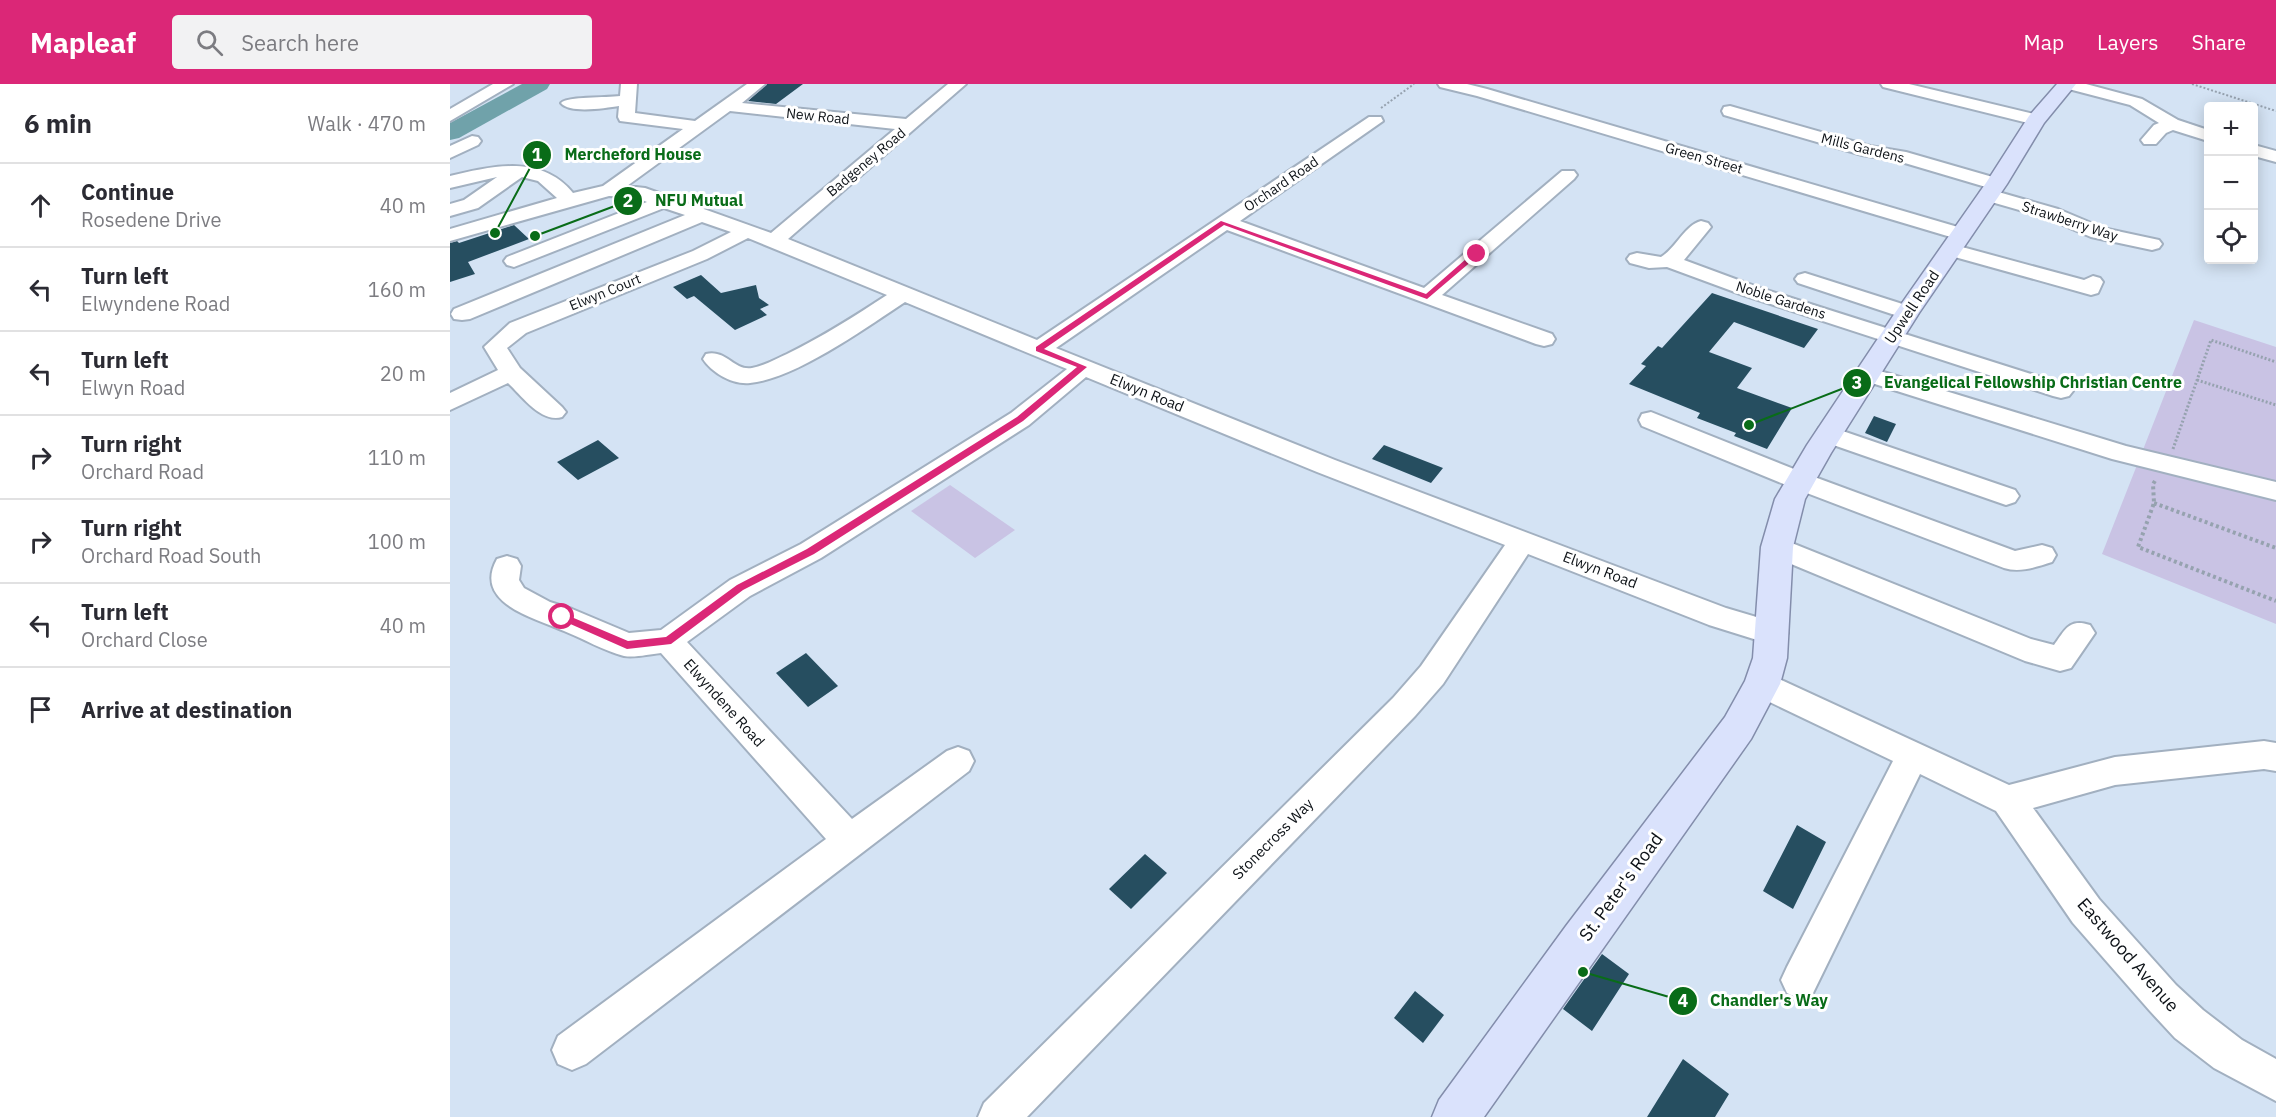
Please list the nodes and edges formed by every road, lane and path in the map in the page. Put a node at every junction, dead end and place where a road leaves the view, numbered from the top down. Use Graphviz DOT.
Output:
graph roads {
  1 [pos="505,84"];
  2 [pos="757,84"];
  3 [pos="958,84"];
  4 [pos="1414,84"];
  5 [pos="1446,84"];
  6 [pos="1889,84"];
  7 [pos="2067,84"];
  8 [pos="2192,84"];
  9 [pos="584,88"];
  10 [pos="629,92"];
  11 [pos="726,106"];
  12 [pos="1730,111"];
  13 [pos="2276,111"];
  14 [pos="450,116"];
  15 [pos="2036,120"];
  16 [pos="1375,121"];
  17 [pos="2172,124"];
  18 [pos="910,125"];
  19 [pos="698,126"];
  20 [pos="2204,135"];
  21 [pos="2150,140"];
  22 [pos="471,141"];
  23 [pos="2258,152"];
  24 [pos="450,153"];
  25 [pos="2276,157"];
  26 [pos="518,171"];
  27 [pos="1568,175"];
  28 [pos="450,182"];
  29 [pos="1992,189"];
  30 [pos="609,190"];
  31 [pos="568,200"];
  32 [pos="665,201"];
  33 [pos="450,210"];
  34 [pos="702,215"];
  35 [pos="1223,222"];
  36 [pos="1701,227"];
  37 [pos="748,231"];
  38 [pos="450,235"];
  39 [pos="774,240"];
  40 [pos="1956,242"];
  41 [pos="2152,244"];
  42 [pos="1637,260"];
  43 [pos="514,261"];
  44 [pos="1671,262"];
  45 [pos="1805,279"];
  46 [pos="2093,282"];
  47 [pos="903,294"];
  48 [pos="1427,297"];
  49 [pos="1906,313"];
  50 [pos="462,314"];
  51 [pos="1892,336"];
  52 [pos="1544,339"];
  53 [pos="1039,349"];
  54 [pos="714,359"];
  55 [pos="1083,367"];
  56 [pos="511,373"];
  57 [pos="1867,374"];
  58 [pos="2197,380"];
  59 [pos="2061,391"];
  60 [pos="450,402"];
  61 [pos="2276,405"];
  62 [pos="554,412"];
  63 [pos="1651,420"];
  64 [pos="1828,434"];
  65 [pos="1800,480"];
  66 [pos="2276,490"];
  67 [pos="2006,496"];
  68 [pos="2154,502"];
  69 [pos="1523,540"];
  70 [pos="1777,547"];
  71 [pos="2276,548"];
  72 [pos="2042,555"];
  73 [pos="507,566"];
  74 [pos="1773,633"];
  75 [pos="2080,633"];
  76 [pos="668,641"];
  77 [pos="1762,684"];
  78 [pos="1912,756"];
  79 [pos="2276,757"];
  80 [pos="958,761"];
  81 [pos="2008,800"];
  82 [pos="850,841"];
  83 [pos="1800,980"];
  84 [pos="572,1050"];
  85 [pos="2276,1081"];
  86 [pos="998,1117"];
  87 [pos="1456,1117"];
  1 -- 14 [label="street"];
  2 -- 11 [label="street"];
  3 -- 18 [label="street, Badgeney Road"];
  4 -- 16 [label="path"];
  5 -- 40 [label="street, Green Street"];
  6 -- 15 [label="street"];
  7 -- 15 [label="main road, Upwell Road"];
  7 -- 17 [label="street"];
  8 -- 13 [label="path"];
  9 -- 10 [label="street"];
  10 -- 19 [label="street"];
  11 -- 18 [label="street, New Road"];
  11 -- 19 [label="street"];
  12 -- 29 [label="street, Mills Gardens"];
  15 -- 29 [label="main road, Upwell Road"];
  16 -- 35 [label="street, Orchard Road"];
  17 -- 20 [label="street"];
  17 -- 21 [label="street"];
  18 -- 39 [label="street, Badgeney Road"];
  19 -- 30 [label="street"];
  22 -- 24 [label="street"];
  23 -- 25 [label="street"];
  26 -- 28 [label="street"];
  26 -- 31 [label="street"];
  26 -- 33 [label="street"];
  27 -- 48 [label="street"];
  29 -- 40 [label="main road, Upwell Road"];
  29 -- 41 [label="street, Strawberry Way"];
  30 -- 31 [label="street, Elwyn Road"];
  30 -- 32 [label="street, Elwyn Road"];
  31 -- 38 [label="street, Elwyn Road"];
  32 -- 34 [label="street, Elwyn Road"];
  32 -- 43 [label="street"];
  34 -- 37 [label="street, Elwyn Road"];
  34 -- 50 [label="street"];
  35 -- 48 [label="street"];
  35 -- 53 [label="street, Orchard Road"];
  36 -- 44 [label="street"];
  37 -- 39 [label="street, Elwyn Road"];
  37 -- 56 [label="street, Elwyn Court"];
  39 -- 47 [label="street, Elwyn Road"];
  40 -- 46 [label="street, Green Street"];
  40 -- 49 [label="main road, Upwell Road"];
  42 -- 44 [label="street, Noble Gardens"];
  44 -- 51 [label="street, Noble Gardens"];
  45 -- 49 [label="street"];
  47 -- 53 [label="street, Elwyn Road"];
  47 -- 54 [label="street"];
  48 -- 52 [label="street"];
  49 -- 51 [label="main road, Upwell Road"];
  51 -- 57 [label="main road, Upwell Road"];
  51 -- 59 [label="street, Noble Gardens"];
  53 -- 55 [label="street, Elwyn Road"];
  55 -- 69 [label="street, Elwyn Road"];
  55 -- 76 [label="street"];
  56 -- 60 [label="street"];
  56 -- 62 [label="street, Elwyn Court"];
  57 -- 64 [label="main road, Upwell Road"];
  57 -- 66 [label="street"];
  58 -- 61 [label="path"];
  63 -- 65 [label="street"];
  64 -- 65 [label="main road, Upwell Road"];
  64 -- 67 [label="street"];
  65 -- 70 [label="main road, Upwell Road"];
  65 -- 72 [label="street"];
  68 -- 71 [label="path"];
  69 -- 74 [label="street, Elwyn Road"];
  69 -- 86 [label="street, Stonecross Way"];
  70 -- 74 [label="main road, Upwell Road"];
  70 -- 75 [label="street"];
  73 -- 76 [label="street"];
  74 -- 77 [label="main road, Upwell Road"];
  76 -- 82 [label="street, Elwyndene Road"];
  77 -- 78 [label="street"];
  77 -- 87 [label="main road, St. Peter's Road"];
  78 -- 81 [label="street"];
  78 -- 83 [label="street"];
  79 -- 81 [label="street"];
  80 -- 82 [label="street"];
  81 -- 85 [label="street, Eastwood Avenue"];
  82 -- 84 [label="street"];
}
